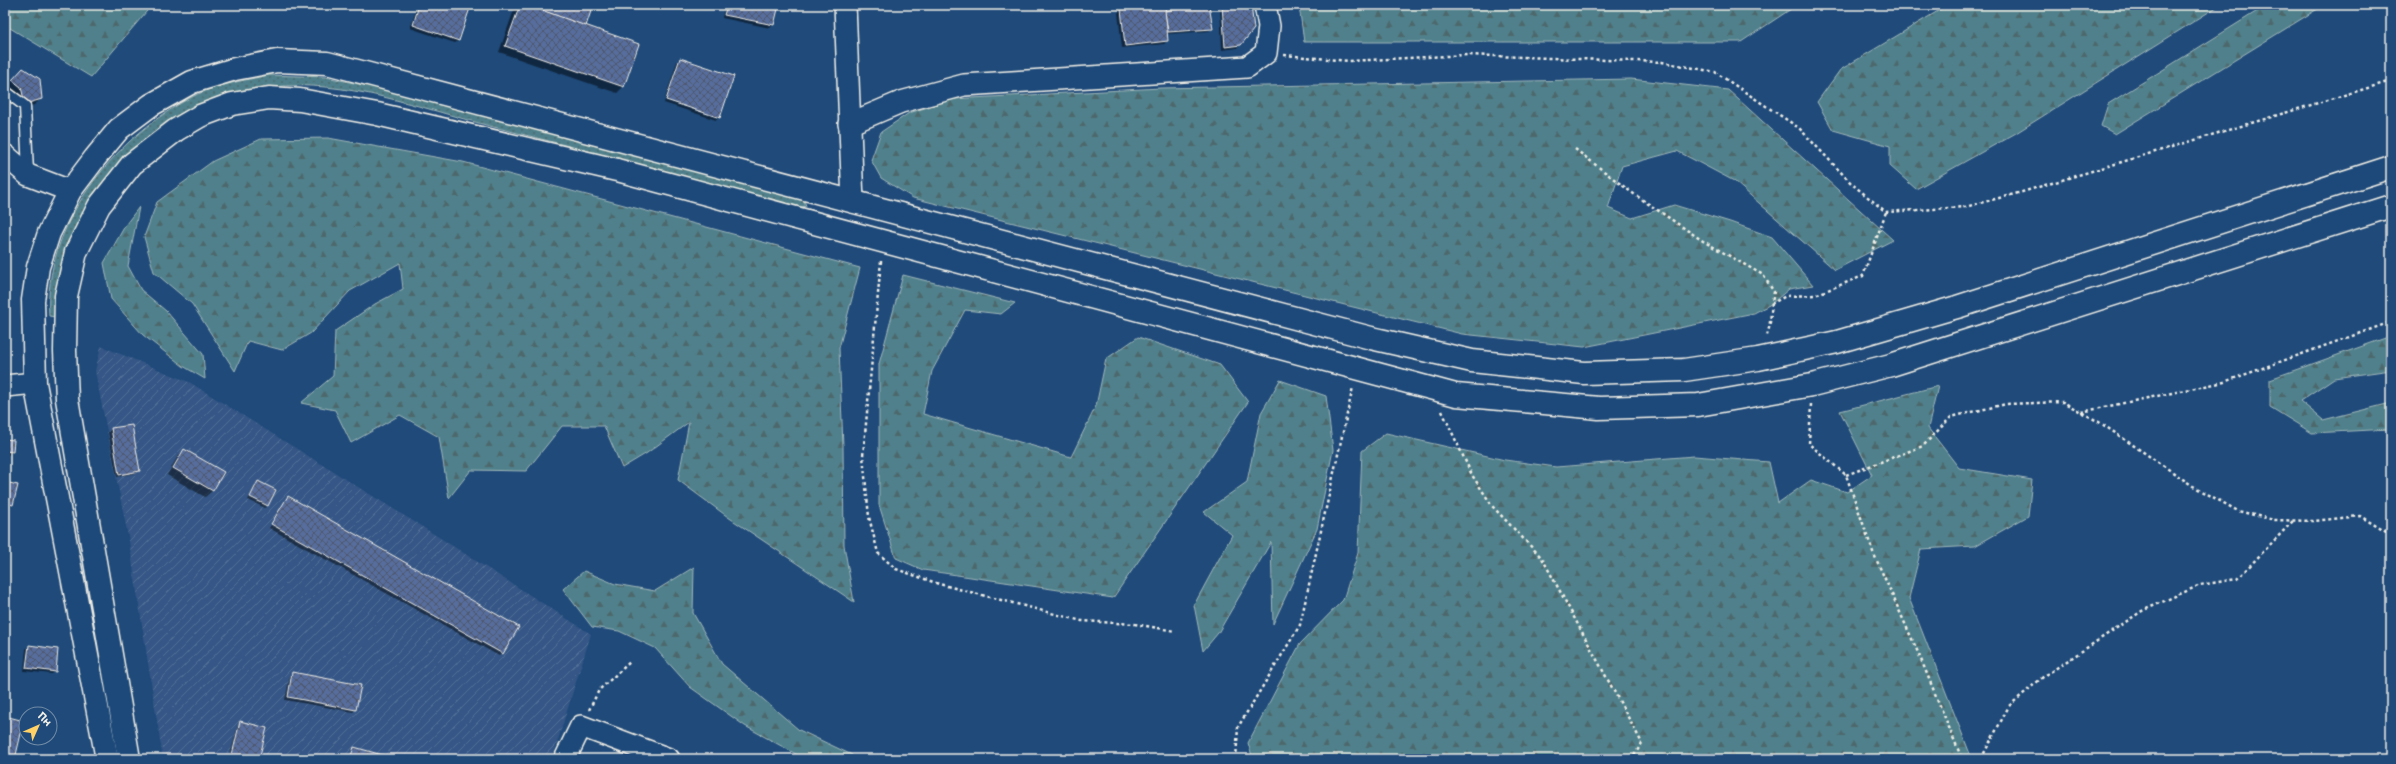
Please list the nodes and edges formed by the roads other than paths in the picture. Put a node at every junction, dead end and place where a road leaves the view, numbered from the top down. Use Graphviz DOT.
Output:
graph roads {
  1 [pos="845,5"];
  2 [pos="1266,5"];
  3 [pos="5,91"];
  4 [pos="849,124"];
  5 [pos="5,155"];
  6 [pos="2391,167"];
  7 [pos="28,175"];
  8 [pos="70,191"];
  9 [pos="852,202"];
  10 [pos="2391,206"];
  11 [pos="35,384"];
  12 [pos="5,386"];
  13 [pos="107,759"];
  14 [pos="129,759"];
  15 [pos="565,759"];
  16 [pos="669,759"];
  1 -- 4 [label="street"];
  2 -- 4 [label="street"];
  3 -- 7 [label="lane"];
  4 -- 9 [label="street"];
  5 -- 7 [label="street"];
  6 -- 9 [label="main road"];
  7 -- 8 [label="street"];
  8 -- 9 [label="main road"];
  8 -- 11 [label="main road"];
  10 -- 14 [label="main road"];
  11 -- 12 [label="street"];
  11 -- 13 [label="main road"];
  15 -- 16 [label="street"];
}
